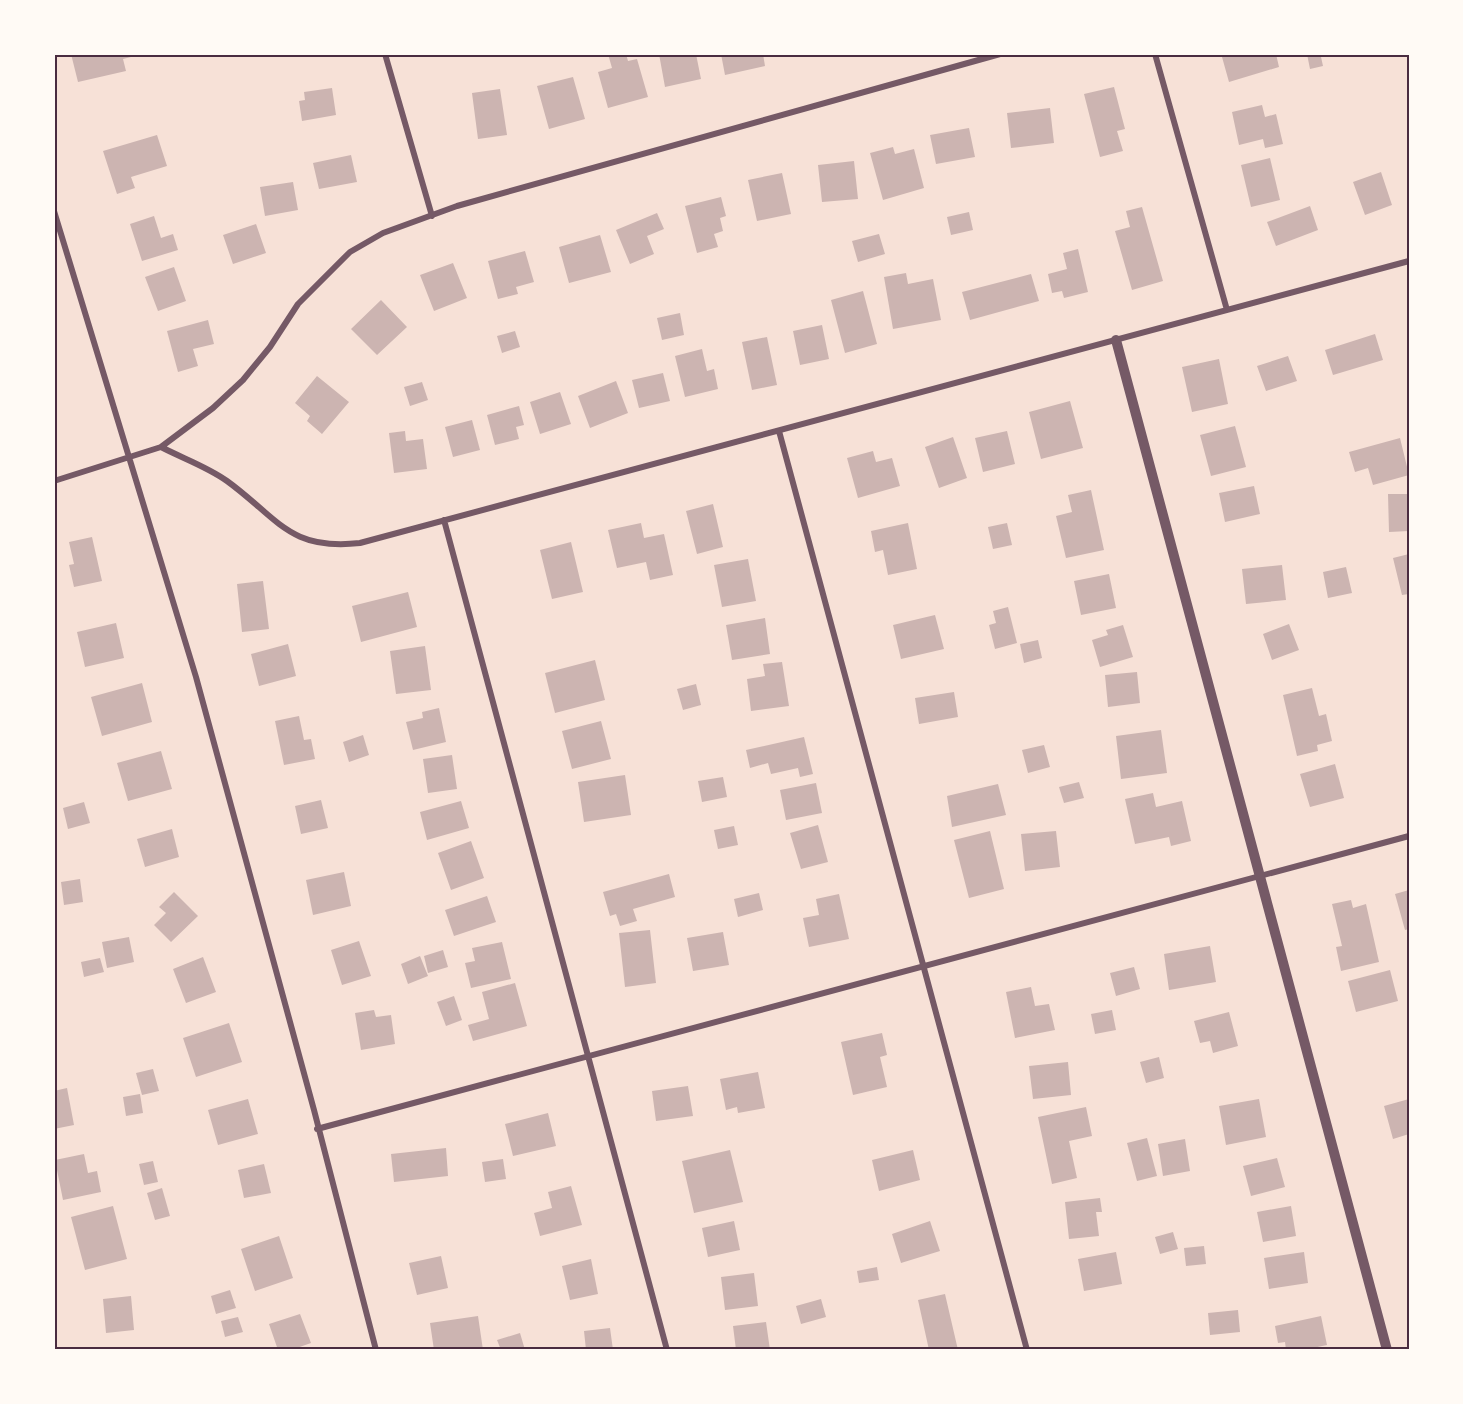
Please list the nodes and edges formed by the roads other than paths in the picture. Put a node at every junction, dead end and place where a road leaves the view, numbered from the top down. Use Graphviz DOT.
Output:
graph roads {
  1 [pos="386,54"];
  2 [pos="999,54"];
  3 [pos="1155,54"];
  4 [pos="54,211"];
  5 [pos="432,216"];
  6 [pos="1409,261"];
  7 [pos="1227,310"];
  8 [pos="1116,340"];
  9 [pos="779,431"];
  10 [pos="161,447"];
  11 [pos="129,458"];
  12 [pos="54,481"];
  13 [pos="444,520"];
  14 [pos="1409,836"];
  15 [pos="1259,877"];
  16 [pos="924,966"];
  17 [pos="588,1056"];
  18 [pos="317,1129"];
  19 [pos="376,1350"];
  20 [pos="667,1350"];
  21 [pos="1027,1350"];
  22 [pos="1387,1350"];
  1 -- 5 [label="street"];
  2 -- 5 [label="street"];
  3 -- 7 [label="street"];
  4 -- 11 [label="street"];
  5 -- 10 [label="street"];
  6 -- 7 [label="street"];
  7 -- 8 [label="street"];
  8 -- 9 [label="street"];
  8 -- 15 [label="street"];
  9 -- 13 [label="street"];
  9 -- 16 [label="street"];
  10 -- 11 [label="street"];
  10 -- 13 [label="street"];
  11 -- 12 [label="street"];
  11 -- 18 [label="street"];
  13 -- 17 [label="street"];
  14 -- 15 [label="street"];
  15 -- 16 [label="street"];
  15 -- 22 [label="street"];
  16 -- 17 [label="street"];
  16 -- 21 [label="street"];
  17 -- 18 [label="street"];
  17 -- 20 [label="street"];
  18 -- 19 [label="street"];
}
